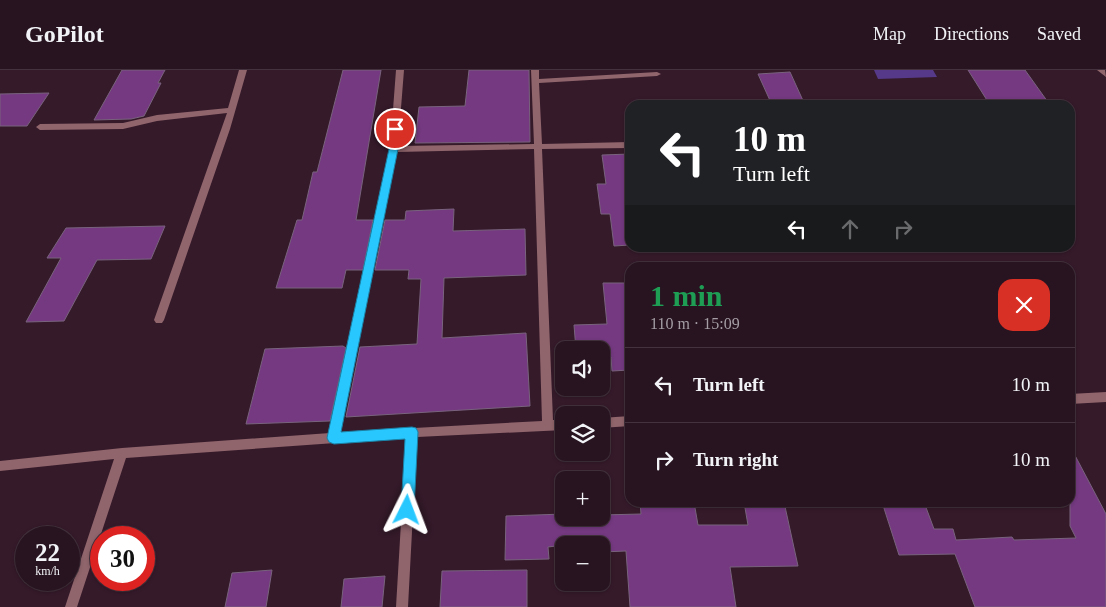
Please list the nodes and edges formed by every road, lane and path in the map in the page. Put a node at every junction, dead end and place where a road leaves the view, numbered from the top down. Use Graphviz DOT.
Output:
graph roads {
  1 [pos="243,70"];
  2 [pos="400,70"];
  3 [pos="536,70"];
  4 [pos="1101,70"];
  5 [pos="657,74"];
  6 [pos="1106,75"];
  7 [pos="536,82"];
  8 [pos="231,110"];
  9 [pos="40,127"];
  10 [pos="625,145"];
  11 [pos="538,147"];
  12 [pos="394,149"];
  13 [pos="159,320"];
  14 [pos="1106,397"];
  15 [pos="1075,399"];
  16 [pos="625,421"];
  17 [pos="610,422"];
  18 [pos="548,426"];
  19 [pos="555,426"];
  20 [pos="412,432"];
  21 [pos="334,438"];
  22 [pos="122,453"];
  23 [pos="0,466"];
  24 [pos="71,607"];
  25 [pos="402,607"];
  1 -- 8 [label="street"];
  2 -- 12 [label="street"];
  3 -- 7 [label="street"];
  4 -- 6 [label="street"];
  5 -- 7 [label="street"];
  7 -- 11 [label="street"];
  8 -- 9 [label="street"];
  8 -- 13 [label="street"];
  10 -- 11 [label="street"];
  11 -- 12 [label="street"];
  11 -- 18 [label="street"];
  12 -- 21 [label="street"];
  14 -- 15 [label="street"];
  16 -- 17 [label="street"];
  18 -- 19 [label="street"];
  18 -- 20 [label="street"];
  20 -- 21 [label="street"];
  20 -- 25 [label="street"];
  21 -- 22 [label="street"];
  22 -- 23 [label="street"];
  22 -- 24 [label="street"];
}
